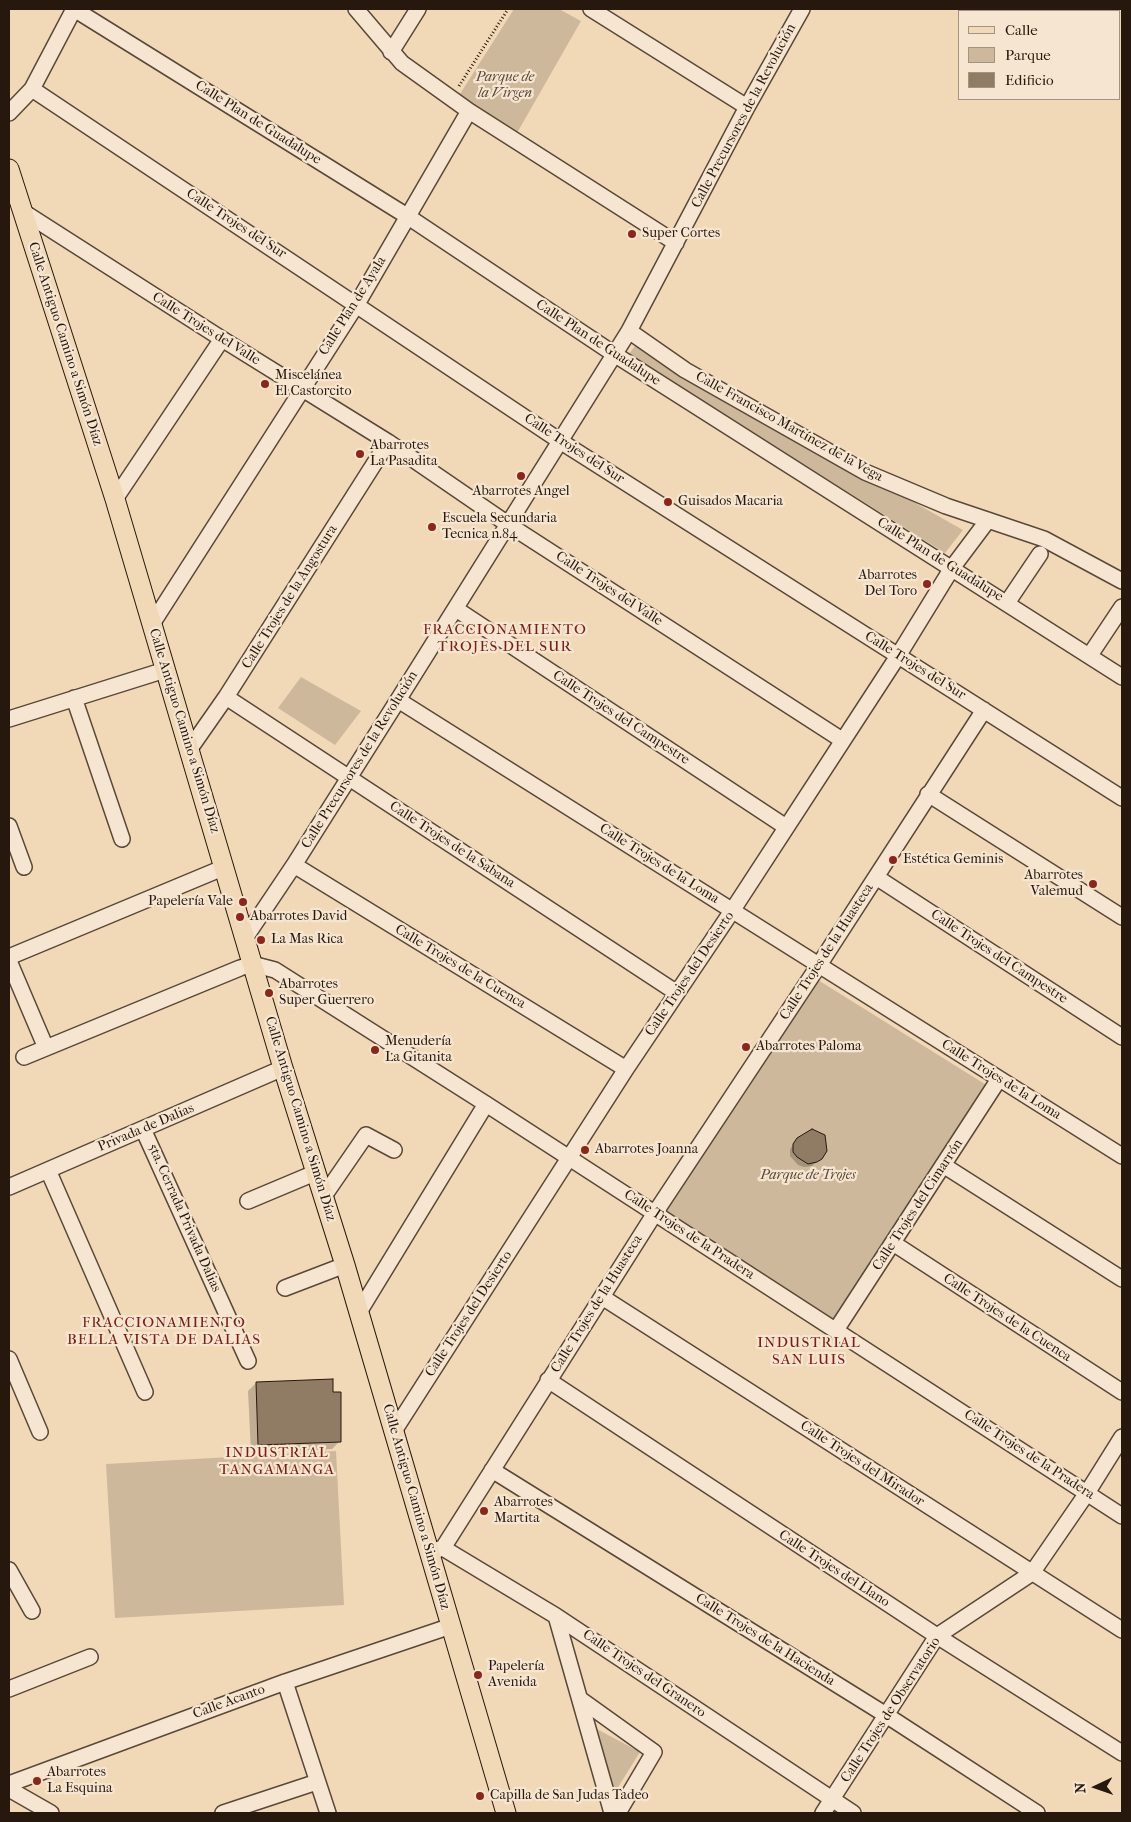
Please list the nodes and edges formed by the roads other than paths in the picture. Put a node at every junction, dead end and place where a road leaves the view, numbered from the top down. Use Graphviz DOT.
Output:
graph roads {
  1 [pos="74,9"];
  2 [pos="356,9"];
  3 [pos="418,9"];
  4 [pos="591,9"];
  5 [pos="802,9"];
  6 [pos="391,52"];
  7 [pos="32,89"];
  8 [pos="747,107"];
  9 [pos="469,111"];
  10 [pos="9,113"];
  11 [pos="9,169"];
  12 [pos="22,211"];
  13 [pos="407,216"];
  14 [pos="676,243"];
  15 [pos="357,304"];
  16 [pos="628,331"];
  17 [pos="222,340"];
  18 [pos="614,354"];
  19 [pos="301,388"];
  20 [pos="560,441"];
  21 [pos="388,442"];
  22 [pos="115,499"];
  23 [pos="988,520"];
  24 [pos="509,525"];
  25 [pos="1040,554"];
  26 [pos="952,568"];
  27 [pos="1122,581"];
  28 [pos="1007,603"];
  29 [pos="1122,607"];
  30 [pos="456,609"];
  31 [pos="152,624"];
  32 [pos="1090,655"];
  33 [pos="898,656"];
  34 [pos="165,670"];
  35 [pos="1122,677"];
  36 [pos="226,697"];
  37 [pos="74,698"];
  38 [pos="398,700"];
  39 [pos="984,710"];
  40 [pos="9,719"];
  41 [pos="842,740"];
  42 [pos="189,750"];
  43 [pos="349,778"];
  44 [pos="928,794"];
  45 [pos="1122,798"];
  46 [pos="9,826"];
  47 [pos="786,827"];
  48 [pos="122,838"];
  49 [pos="294,865"];
  50 [pos="24,867"];
  51 [pos="225,867"];
  52 [pos="876,877"];
  53 [pos="732,910"];
  54 [pos="1122,917"];
  55 [pos="245,938"];
  56 [pos="9,957"];
  57 [pos="9,961"];
  58 [pos="252,964"];
  59 [pos="819,965"];
  60 [pos="677,993"];
  61 [pos="1122,1037"];
  62 [pos="46,1048"];
  63 [pos="24,1057"];
  64 [pos="283,1068"];
  65 [pos="626,1069"];
  66 [pos="999,1079"];
  67 [pos="486,1104"];
  68 [pos="144,1129"];
  69 [pos="394,1150"];
  70 [pos="1122,1156"];
  71 [pos="570,1158"];
  72 [pos="943,1165"];
  73 [pos="48,1170"];
  74 [pos="316,1172"];
  75 [pos="9,1187"];
  76 [pos="324,1196"];
  77 [pos="248,1201"];
  78 [pos="655,1213"];
  79 [pos="893,1243"];
  80 [pos="345,1264"];
  81 [pos="1122,1279"];
  82 [pos="285,1288"];
  83 [pos="602,1297"];
  84 [pos="359,1312"];
  85 [pos="836,1330"];
  86 [pos="9,1359"];
  87 [pos="248,1361"];
  88 [pos="548,1380"];
  89 [pos="145,1392"];
  90 [pos="1122,1392"];
  91 [pos="394,1431"];
  92 [pos="40,1432"];
  93 [pos="1122,1437"];
  94 [pos="492,1470"];
  95 [pos="1087,1493"];
  96 [pos="1122,1516"];
  97 [pos="436,1550"];
  98 [pos="9,1570"];
  99 [pos="1032,1573"];
  100 [pos="32,1610"];
  101 [pos="556,1616"];
  102 [pos="451,1626"];
  103 [pos="1122,1630"];
  104 [pos="937,1636"];
  105 [pos="90,1657"];
  106 [pos="284,1682"];
  107 [pos="9,1689"];
  108 [pos="580,1699"];
  109 [pos="886,1715"];
  110 [pos="1122,1753"];
  111 [pos="317,1782"];
  112 [pos="9,1784"];
  113 [pos="9,1789"];
  114 [pos="832,1800"];
  115 [pos="51,1813"];
  116 [pos="224,1813"];
  117 [pos="328,1813"];
  118 [pos="506,1813"];
  119 [pos="612,1813"];
  120 [pos="618,1813"];
  121 [pos="823,1813"];
  122 [pos="854,1813"];
  123 [pos="1037,1813"];
  1 -- 7 [label="street"];
  1 -- 13 [label="street, Calle Plan de Guadalupe"];
  2 -- 6 [label="street"];
  3 -- 6 [label="street"];
  4 -- 8 [label="street"];
  5 -- 8 [label="street, Calle Precursores de la Revolución"];
  6 -- 9 [label="street"];
  7 -- 10 [label="street"];
  7 -- 15 [label="street, Calle Trojes del Sur"];
  8 -- 14 [label="street, Calle Precursores de la Revolución"];
  9 -- 13 [label="street, Calle Plan de Ayala"];
  9 -- 14 [label="street"];
  11 -- 12 [label="main road, Calle Antiguo Camino a Simón Díaz"];
  12 -- 17 [label="street, Calle Trojes del Valle"];
  12 -- 22 [label="main road, Calle Antiguo Camino a Simón Díaz"];
  13 -- 15 [label="street, Calle Plan de Ayala"];
  13 -- 18 [label="street, Calle Plan de Guadalupe"];
  14 -- 16 [label="street, Calle Precursores de la Revolución"];
  15 -- 19 [label="street, Calle Plan de Ayala"];
  15 -- 20 [label="street, Calle Trojes del Sur"];
  16 -- 18 [label="street, Calle Precursores de la Revolución"];
  16 -- 23 [label="street, Calle Francisco Martínez de la Vega"];
  17 -- 19 [label="street, Calle Trojes del Valle"];
  17 -- 22 [label="street"];
  18 -- 20 [label="street, Calle Precursores de la Revolución"];
  18 -- 26 [label="street, Calle Plan de Guadalupe"];
  19 -- 21 [label="street, Calle Trojes del Valle"];
  19 -- 31 [label="street, Calle Plan de Ayala"];
  20 -- 24 [label="street, Calle Precursores de la Revolución"];
  20 -- 33 [label="street, Calle Trojes del Sur"];
  21 -- 24 [label="street, Calle Trojes del Valle"];
  21 -- 36 [label="street, Calle Trojes de la Angostura"];
  22 -- 31 [label="main road, Calle Antiguo Camino a Simón Díaz"];
  23 -- 26 [label="street, Calle Trojes del Desierto"];
  23 -- 27 [label="street, Calle Francisco Martínez de la Vega"];
  24 -- 30 [label="street, Calle Precursores de la Revolución"];
  24 -- 41 [label="street, Calle Trojes del Valle"];
  25 -- 28 [label="street"];
  26 -- 28 [label="street, Calle Plan de Guadalupe"];
  26 -- 33 [label="street, Calle Trojes del Desierto"];
  28 -- 32 [label="street, Calle Plan de Guadalupe"];
  29 -- 32 [label="street"];
  30 -- 38 [label="street, Calle Precursores de la Revolución"];
  30 -- 47 [label="street, Calle Trojes del Campestre"];
  31 -- 34 [label="main road, Calle Antiguo Camino a Simón Díaz"];
  32 -- 35 [label="street, Calle Plan de Guadalupe"];
  33 -- 39 [label="street, Calle Trojes del Sur"];
  33 -- 41 [label="street, Calle Trojes del Desierto"];
  34 -- 37 [label="street"];
  34 -- 42 [label="main road, Calle Antiguo Camino a Simón Díaz"];
  36 -- 42 [label="street, Calle Trojes de la Angostura"];
  36 -- 43 [label="street, Calle Trojes de la Sabana"];
  37 -- 40 [label="street"];
  37 -- 48 [label="street"];
  38 -- 43 [label="street, Calle Precursores de la Revolución"];
  38 -- 53 [label="street, Calle Trojes de la Loma"];
  39 -- 44 [label="street, Calle Trojes de la Huasteca"];
  39 -- 45 [label="street, Calle Trojes del Sur"];
  41 -- 47 [label="street, Calle Trojes del Desierto"];
  42 -- 51 [label="main road, Calle Antiguo Camino a Simón Díaz"];
  43 -- 49 [label="street, Calle Precursores de la Revolución"];
  43 -- 60 [label="street, Calle Trojes de la Sabana"];
  44 -- 52 [label="street, Calle Trojes de la Huasteca"];
  44 -- 54 [label="street"];
  46 -- 50 [label="street"];
  47 -- 53 [label="street, Calle Trojes del Desierto"];
  49 -- 55 [label="street, Calle Precursores de la Revolución"];
  49 -- 65 [label="street, Calle Trojes de la Cuenca"];
  51 -- 55 [label="main road, Calle Antiguo Camino a Simón Díaz"];
  51 -- 56 [label="street"];
  52 -- 59 [label="street, Calle Trojes de la Huasteca"];
  52 -- 61 [label="street, Calle Trojes del Campestre"];
  53 -- 59 [label="street, Calle Trojes de la Loma"];
  53 -- 60 [label="street, Calle Trojes del Desierto"];
  55 -- 58 [label="main road, Calle Antiguo Camino a Simón Díaz"];
  57 -- 62 [label="street"];
  58 -- 62 [label="street"];
  58 -- 64 [label="main road, Calle Antiguo Camino a Simón Díaz"];
  58 -- 67 [label="street, Calle Trojes de la Pradera"];
  59 -- 66 [label="street, Calle Trojes de la Loma"];
  59 -- 78 [label="street, Calle Trojes de la Huasteca"];
  60 -- 65 [label="street, Calle Trojes del Desierto"];
  62 -- 63 [label="street"];
  64 -- 68 [label="street, Privada de Dalias"];
  64 -- 74 [label="main road, Calle Antiguo Camino a Simón Díaz"];
  65 -- 71 [label="street, Calle Trojes del Desierto"];
  66 -- 70 [label="street, Calle Trojes de la Loma"];
  66 -- 72 [label="street, Calle Trojes del Cimarrón"];
  67 -- 71 [label="street, Calle Trojes de la Pradera"];
  67 -- 84 [label="street"];
  68 -- 73 [label="street, Privada de Dalias"];
  68 -- 87 [label="street, 5ta. Cerrada Privada Dalias"];
  69 -- 76 [label="street"];
  71 -- 78 [label="street, Calle Trojes de la Pradera"];
  71 -- 91 [label="street, Calle Trojes del Desierto"];
  72 -- 79 [label="street, Calle Trojes del Cimarrón"];
  72 -- 81 [label="street"];
  73 -- 75 [label="street, Privada de Dalias"];
  73 -- 89 [label="street"];
  74 -- 76 [label="main road, Calle Antiguo Camino a Simón Díaz"];
  74 -- 77 [label="street"];
  76 -- 80 [label="main road, Calle Antiguo Camino a Simón Díaz"];
  78 -- 83 [label="street, Calle Trojes de la Huasteca"];
  78 -- 85 [label="street, Calle Trojes de la Pradera"];
  79 -- 85 [label="street, Calle Trojes del Cimarrón"];
  79 -- 90 [label="street, Calle Trojes de la Cuenca"];
  80 -- 82 [label="street"];
  80 -- 84 [label="main road, Calle Antiguo Camino a Simón Díaz"];
  83 -- 88 [label="street, Calle Trojes de la Huasteca"];
  83 -- 99 [label="street, Calle Trojes del Mirador"];
  84 -- 91 [label="main road, Calle Antiguo Camino a Simón Díaz"];
  85 -- 95 [label="street, Calle Trojes de la Pradera"];
  86 -- 92 [label="street"];
  88 -- 94 [label="street, Calle Trojes de la Huasteca"];
  88 -- 104 [label="street, Calle Trojes del Llano"];
  91 -- 97 [label="main road, Calle Antiguo Camino a Simón Díaz"];
  93 -- 95 [label="street, Calle Trojes de Observatorio"];
  94 -- 97 [label="street, Calle Trojes de la Huasteca"];
  94 -- 109 [label="street, Calle Trojes de la Hacienda"];
  95 -- 96 [label="street, Calle Trojes de la Pradera"];
  95 -- 99 [label="street, Calle Trojes de Observatorio"];
  97 -- 101 [label="street, Calle Trojes del Granero"];
  97 -- 102 [label="main road, Calle Antiguo Camino a Simón Díaz"];
  98 -- 100 [label="street"];
  99 -- 103 [label="street, Calle Trojes del Mirador"];
  99 -- 104 [label="street, Calle Trojes de Observatorio"];
  101 -- 108 [label="street"];
  101 -- 114 [label="street, Calle Trojes del Granero"];
  102 -- 106 [label="street, Calle Acanto"];
  102 -- 118 [label="main road, Calle Antiguo Camino a Simón Díaz"];
  104 -- 109 [label="street, Calle Trojes de Observatorio"];
  104 -- 110 [label="street, Calle Trojes del Llano"];
  105 -- 107 [label="street"];
  106 -- 111 [label="street"];
  106 -- 112 [label="street, Calle Acanto"];
  108 -- 119 [label="street"];
  108 -- 120 [label="street"];
  109 -- 114 [label="street, Calle Trojes de Observatorio"];
  109 -- 123 [label="street, Calle Trojes de la Hacienda"];
  111 -- 116 [label="street"];
  111 -- 117 [label="street"];
  113 -- 115 [label="street"];
  114 -- 121 [label="street, Calle Trojes de Observatorio"];
  114 -- 122 [label="street, Calle Trojes del Granero"];
}
